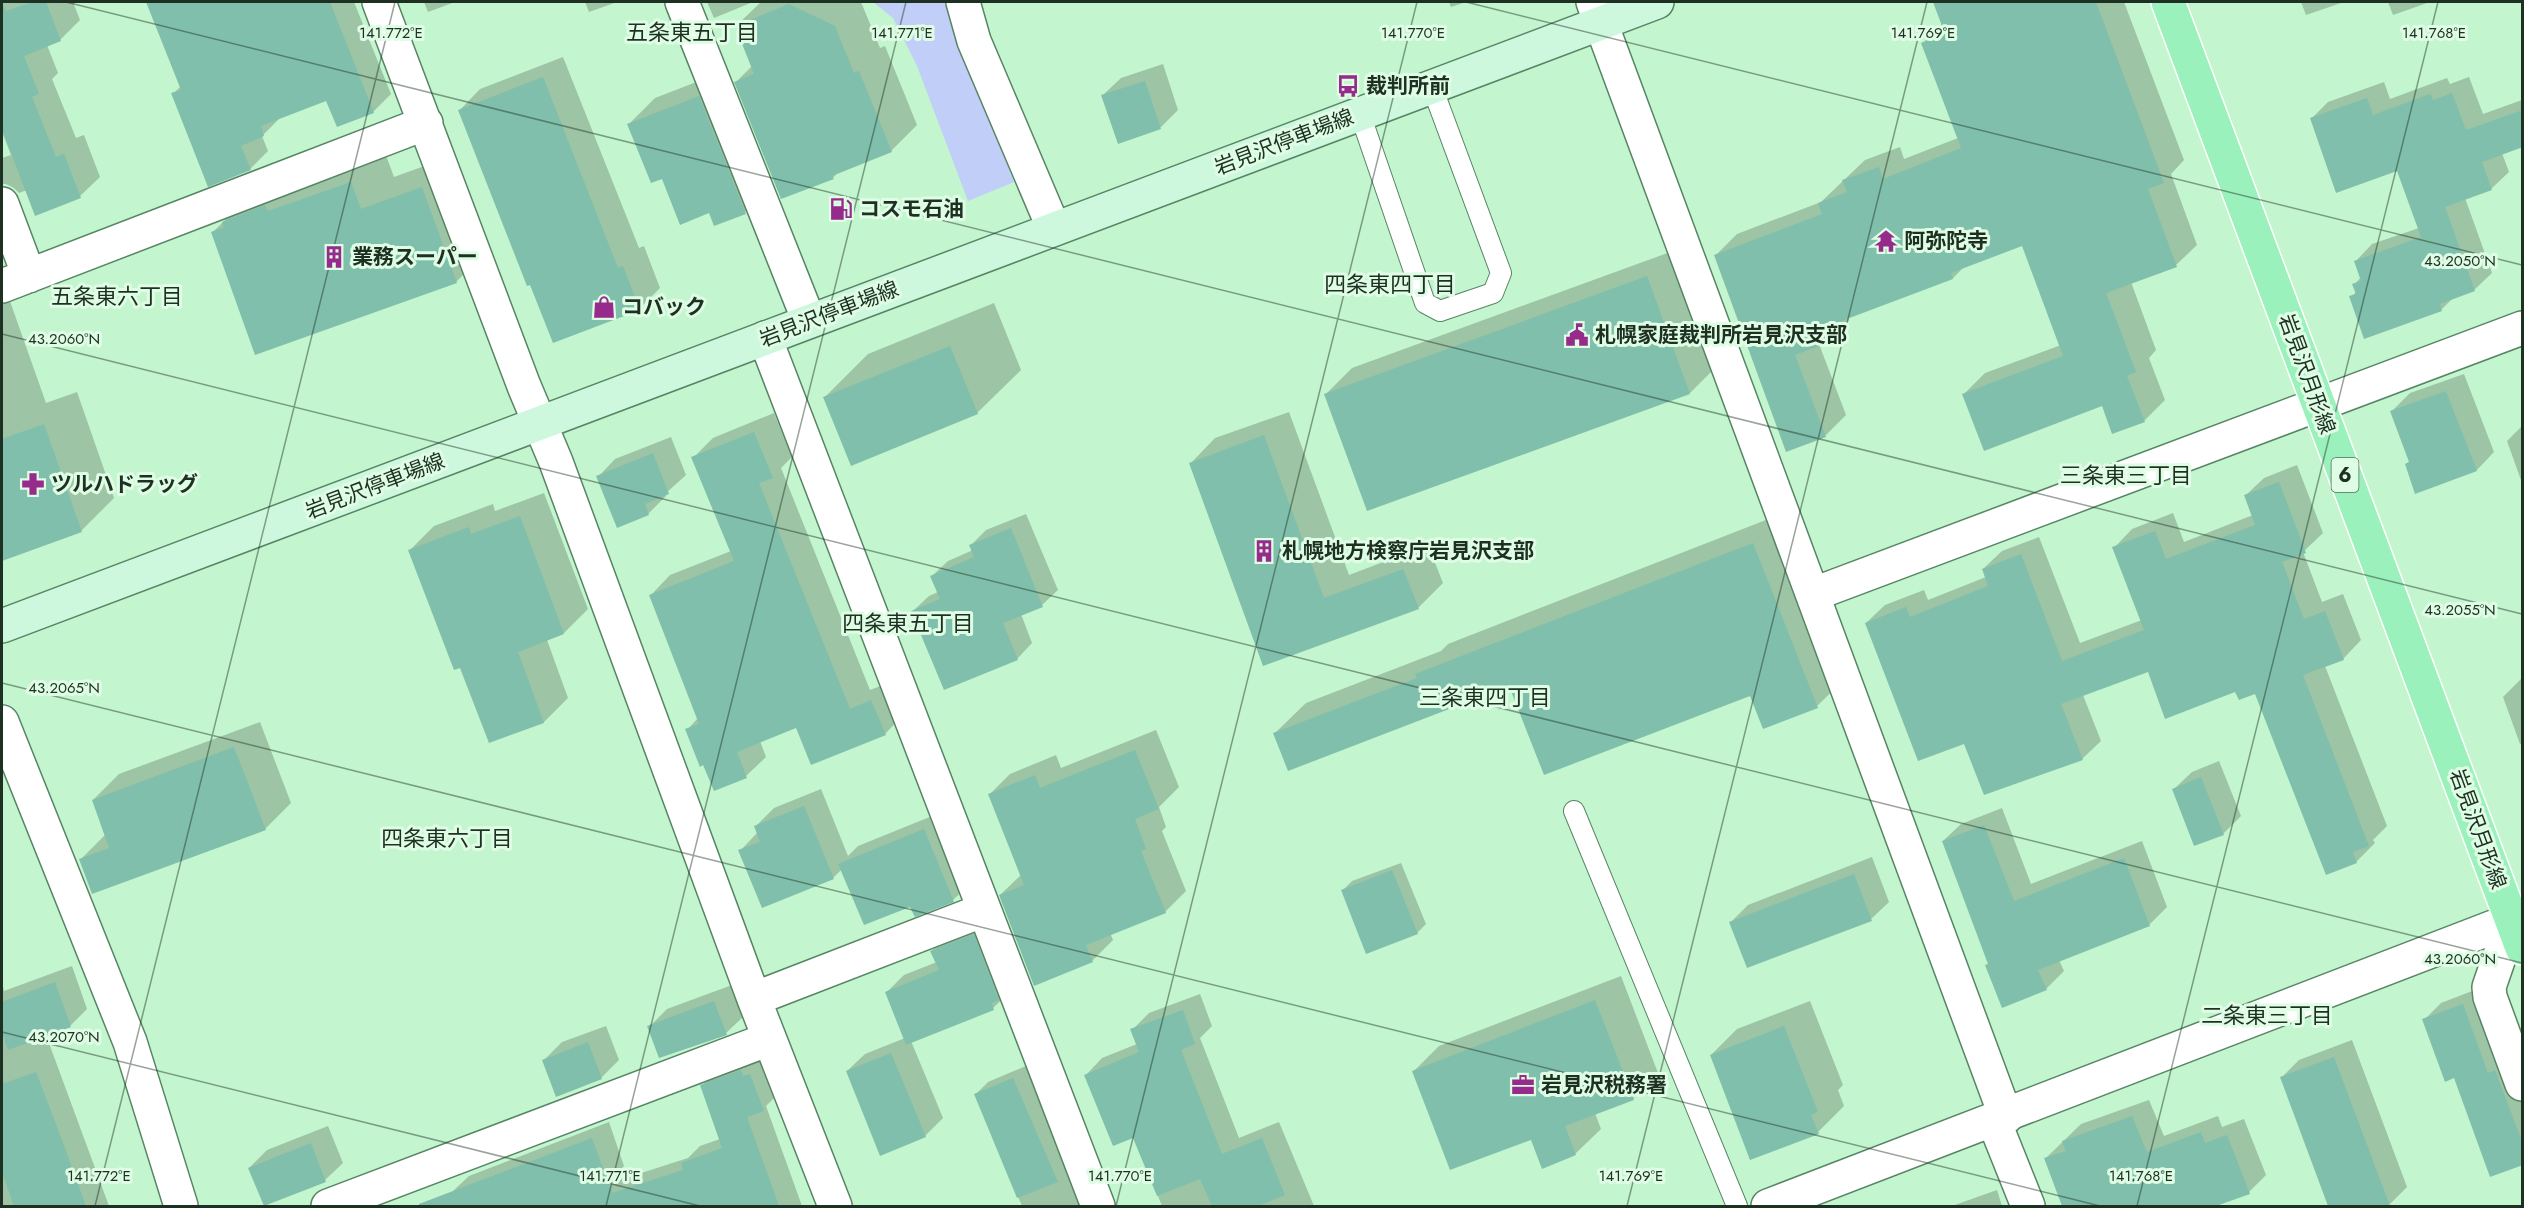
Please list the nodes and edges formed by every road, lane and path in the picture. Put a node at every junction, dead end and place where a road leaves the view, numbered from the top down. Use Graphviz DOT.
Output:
graph roads {
  1 [pos="379,2"];
  2 [pos="682,2"];
  3 [pos="963,2"];
  4 [pos="1657,2"];
  5 [pos="2168,2"];
  6 [pos="1597,12"];
  7 [pos="1432,87"];
  8 [pos="1360,114"];
  9 [pos="426,123"];
  10 [pos="2,204"];
  11 [pos="1054,229"];
  12 [pos="15,281"];
  13 [pos="809,321"];
  14 [pos="2523,328"];
  15 [pos="765,338"];
  16 [pos="2318,404"];
  17 [pos="540,424"];
  18 [pos="1814,594"];
  19 [pos="2,626"];
  20 [pos="2,722"];
  21 [pos="1574,811"];
  22 [pos="984,910"];
  23 [pos="2520,927"];
  24 [pos="754,999"];
  25 [pos="768,1039"];
  26 [pos="2523,1084"];
  27 [pos="2000,1119"];
  28 [pos="181,1206"];
  29 [pos="328,1206"];
  30 [pos="835,1206"];
  31 [pos="1098,1206"];
  32 [pos="1737,1206"];
  33 [pos="1768,1206"];
  34 [pos="2028,1206"];
  1 -- 9 [label="street"];
  2 -- 13 [label="street"];
  3 -- 11 [label="street"];
  4 -- 6 [label="main road, 岩見沢停車場線"];
  5 -- 16 [label="main road, 岩見沢月形線 / 6"];
  6 -- 7 [label="main road, 岩見沢停車場線"];
  6 -- 18 [label="street"];
  7 -- 8 [label="main road, 岩見沢停車場線"];
  7 -- 8 [label="lane"];
  8 -- 11 [label="main road, 岩見沢停車場線"];
  9 -- 12 [label="street"];
  9 -- 17 [label="street"];
  10 -- 12 [label="street"];
  11 -- 13 [label="main road, 岩見沢停車場線"];
  13 -- 15 [label="main road, 岩見沢停車場線"];
  14 -- 16 [label="street"];
  15 -- 17 [label="main road, 岩見沢停車場線"];
  15 -- 22 [label="street"];
  16 -- 18 [label="street"];
  16 -- 23 [label="main road, 岩見沢月形線 / 6"];
  17 -- 19 [label="main road, 岩見沢停車場線"];
  17 -- 24 [label="street"];
  18 -- 27 [label="street"];
  20 -- 28 [label="street"];
  21 -- 32 [label="lane"];
  22 -- 24 [label="street"];
  22 -- 31 [label="street"];
  23 -- 26 [label="street"];
  23 -- 27 [label="street"];
  24 -- 25 [label="street"];
  25 -- 29 [label="street"];
  25 -- 30 [label="street"];
  27 -- 33 [label="street"];
  27 -- 34 [label="street"];
}
